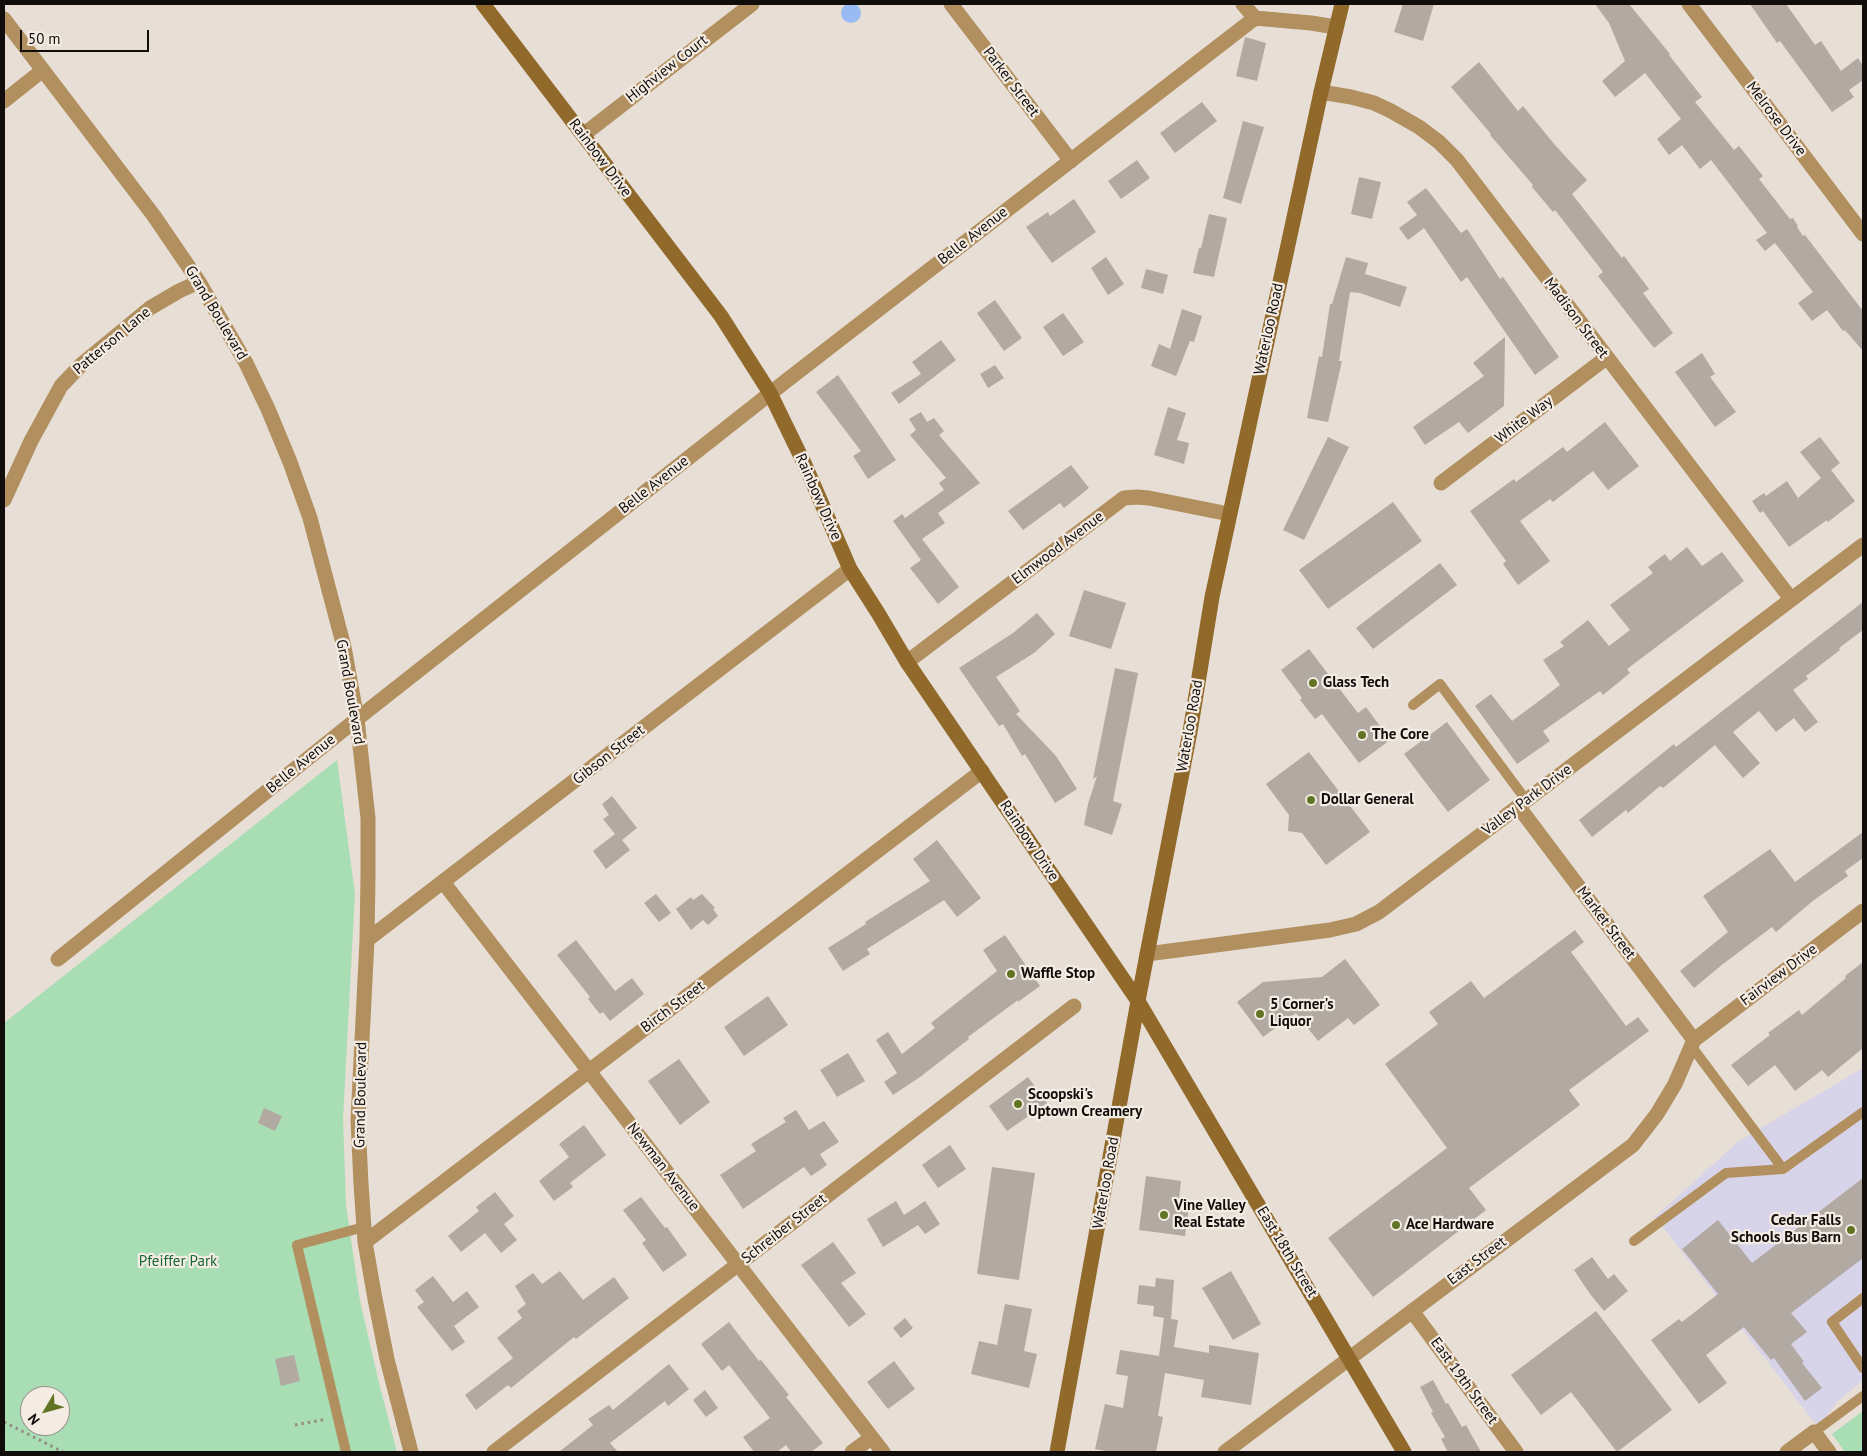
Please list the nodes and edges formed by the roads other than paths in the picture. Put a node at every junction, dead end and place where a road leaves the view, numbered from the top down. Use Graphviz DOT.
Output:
graph roads {
  1 [pos="483,4"];
  2 [pos="752,4"];
  3 [pos="951,4"];
  4 [pos="1243,4"];
  5 [pos="1342,4"];
  6 [pos="1689,4"];
  7 [pos="1254,18"];
  8 [pos="4,19"];
  9 [pos="1336,27"];
  10 [pos="43,70"];
  11 [pos="1321,92"];
  12 [pos="4,101"];
  13 [pos="583,135"];
  14 [pos="1071,160"];
  15 [pos="1863,234"];
  16 [pos="199,282"];
  17 [pos="1606,358"];
  18 [pos="770,393"];
  19 [pos="1442,483"];
  20 [pos="4,500"];
  21 [pos="1229,514"];
  22 [pos="1863,545"];
  23 [pos="850,569"];
  24 [pos="1791,599"];
  25 [pos="907,662"];
  26 [pos="1413,705"];
  27 [pos="357,719"];
  28 [pos="982,771"];
  29 [pos="1522,803"];
  30 [pos="443,882"];
  31 [pos="1863,911"];
  32 [pos="367,940"];
  33 [pos="1147,954"];
  34 [pos="58,959"];
  35 [pos="1138,1001"];
  36 [pos="1074,1006"];
  37 [pos="1693,1044"];
  38 [pos="589,1071"];
  39 [pos="1863,1112"];
  40 [pos="1783,1169"];
  41 [pos="364,1235"];
  42 [pos="1634,1240"];
  43 [pos="738,1265"];
  44 [pos="1863,1298"];
  45 [pos="1412,1311"];
  46 [pos="1349,1358"];
  47 [pos="1863,1368"];
  48 [pos="1863,1396"];
  49 [pos="1814,1432"];
  50 [pos="871,1438"];
  51 [pos="346,1452"];
  52 [pos="411,1452"];
  53 [pos="494,1452"];
  54 [pos="852,1452"];
  55 [pos="883,1452"];
  56 [pos="1058,1452"];
  57 [pos="1225,1452"];
  58 [pos="1404,1452"];
  59 [pos="1516,1452"];
  60 [pos="1787,1452"];
  61 [pos="1829,1452"];
  1 -- 13 [label="main road, Rainbow Drive"];
  2 -- 13 [label="street, Highview Court"];
  3 -- 14 [label="street, Parker Street"];
  4 -- 7 [label="street"];
  5 -- 9 [label="main road, Waterloo Road"];
  6 -- 15 [label="street, Melrose Drive"];
  7 -- 9 [label="street"];
  7 -- 14 [label="street, Belle Avenue"];
  8 -- 10 [label="street, Grand Boulevard"];
  9 -- 11 [label="main road, Waterloo Road"];
  10 -- 12 [label="street"];
  10 -- 16 [label="street, Grand Boulevard"];
  11 -- 17 [label="street, Madison Street"];
  11 -- 21 [label="main road, Waterloo Road"];
  13 -- 18 [label="main road, Rainbow Drive"];
  14 -- 18 [label="street, Belle Avenue"];
  16 -- 20 [label="street, Patterson Lane"];
  16 -- 27 [label="street, Grand Boulevard"];
  17 -- 19 [label="street, White Way"];
  17 -- 24 [label="street, Madison Street"];
  18 -- 23 [label="main road, Rainbow Drive"];
  18 -- 27 [label="street, Belle Avenue"];
  21 -- 25 [label="street, Elmwood Avenue"];
  21 -- 33 [label="main road, Waterloo Road"];
  22 -- 24 [label="street, Valley Park Drive"];
  23 -- 25 [label="main road, Rainbow Drive"];
  23 -- 30 [label="street, Gibson Street"];
  24 -- 29 [label="street, Valley Park Drive"];
  25 -- 28 [label="main road, Rainbow Drive"];
  26 -- 29 [label="lane"];
  27 -- 32 [label="street, Grand Boulevard"];
  27 -- 34 [label="street, Belle Avenue"];
  28 -- 35 [label="main road, Rainbow Drive"];
  28 -- 38 [label="street, Birch Street"];
  29 -- 33 [label="street, Valley Park Drive"];
  29 -- 37 [label="street, Market Street"];
  30 -- 32 [label="street, Gibson Street"];
  30 -- 38 [label="street, Newman Avenue"];
  31 -- 37 [label="street, Fairview Drive"];
  32 -- 41 [label="street, Grand Boulevard"];
  33 -- 35 [label="main road, Waterloo Road"];
  35 -- 46 [label="main road, East 18th Street"];
  35 -- 56 [label="main road, Waterloo Road"];
  36 -- 43 [label="street, Schreiber Street"];
  37 -- 40 [label="lane"];
  37 -- 45 [label="street, East Street"];
  38 -- 41 [label="street, Birch Street"];
  38 -- 43 [label="street, Newman Avenue"];
  39 -- 40 [label="lane"];
  40 -- 42 [label="lane"];
  41 -- 51 [label="lane"];
  41 -- 52 [label="street, Grand Boulevard"];
  43 -- 50 [label="street, Newman Avenue"];
  43 -- 53 [label="street, Schreiber Street"];
  44 -- 47 [label="lane"];
  45 -- 46 [label="street, East Street"];
  45 -- 59 [label="street, East 19th Street"];
  46 -- 57 [label="street, East Street"];
  46 -- 58 [label="main road, East 18th Street"];
  48 -- 49 [label="lane"];
  49 -- 60 [label="street"];
  49 -- 61 [label="street"];
  50 -- 54 [label="street"];
  50 -- 55 [label="street, Newman Avenue"];
}
